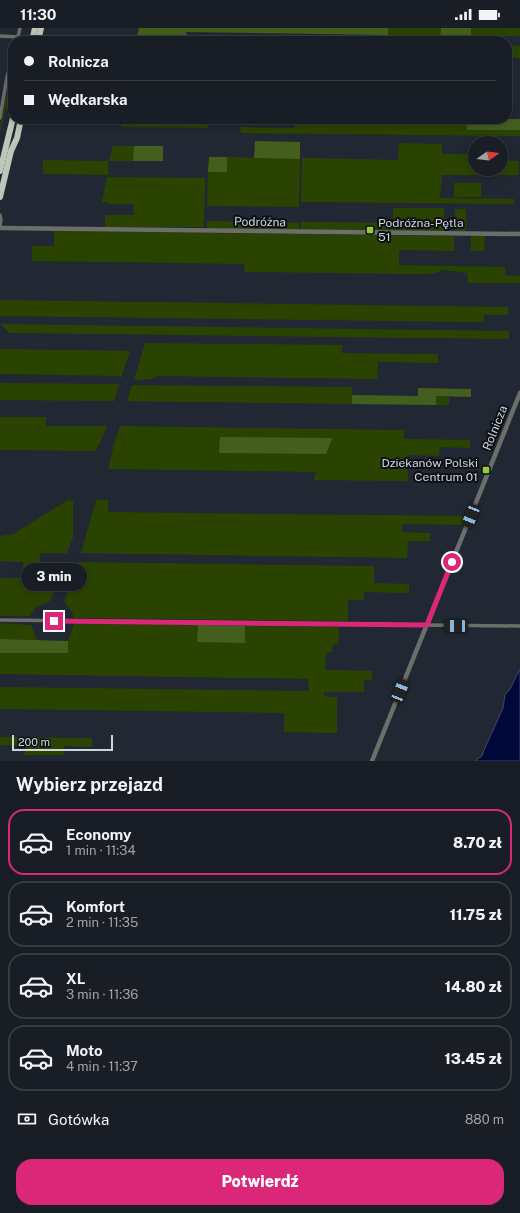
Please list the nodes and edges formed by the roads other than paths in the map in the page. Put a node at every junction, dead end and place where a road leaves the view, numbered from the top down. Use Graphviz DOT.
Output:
graph roads {
  1 [pos="8,74"];
  2 [pos="0,118"];
  3 [pos="12,124"];
  4 [pos="20,124"];
  5 [pos="0,171"];
  6 [pos="0,197"];
  7 [pos="0,215"];
  8 [pos="0,227"];
  9 [pos="520,234"];
  10 [pos="520,393"];
  11 [pos="0,620"];
  12 [pos="427,625"];
  13 [pos="520,626"];
  14 [pos="372,761"];
  1 -- 2 [label="street"];
  3 -- 5 [label="highway"];
  4 -- 6 [label="highway"];
  7 -- 8 [label="street"];
  8 -- 9 [label="street, Podróżna"];
  10 -- 12 [label="street, Rolnicza"];
  11 -- 12 [label="street"];
  12 -- 13 [label="street"];
  12 -- 14 [label="street, Rolnicza"];
}
